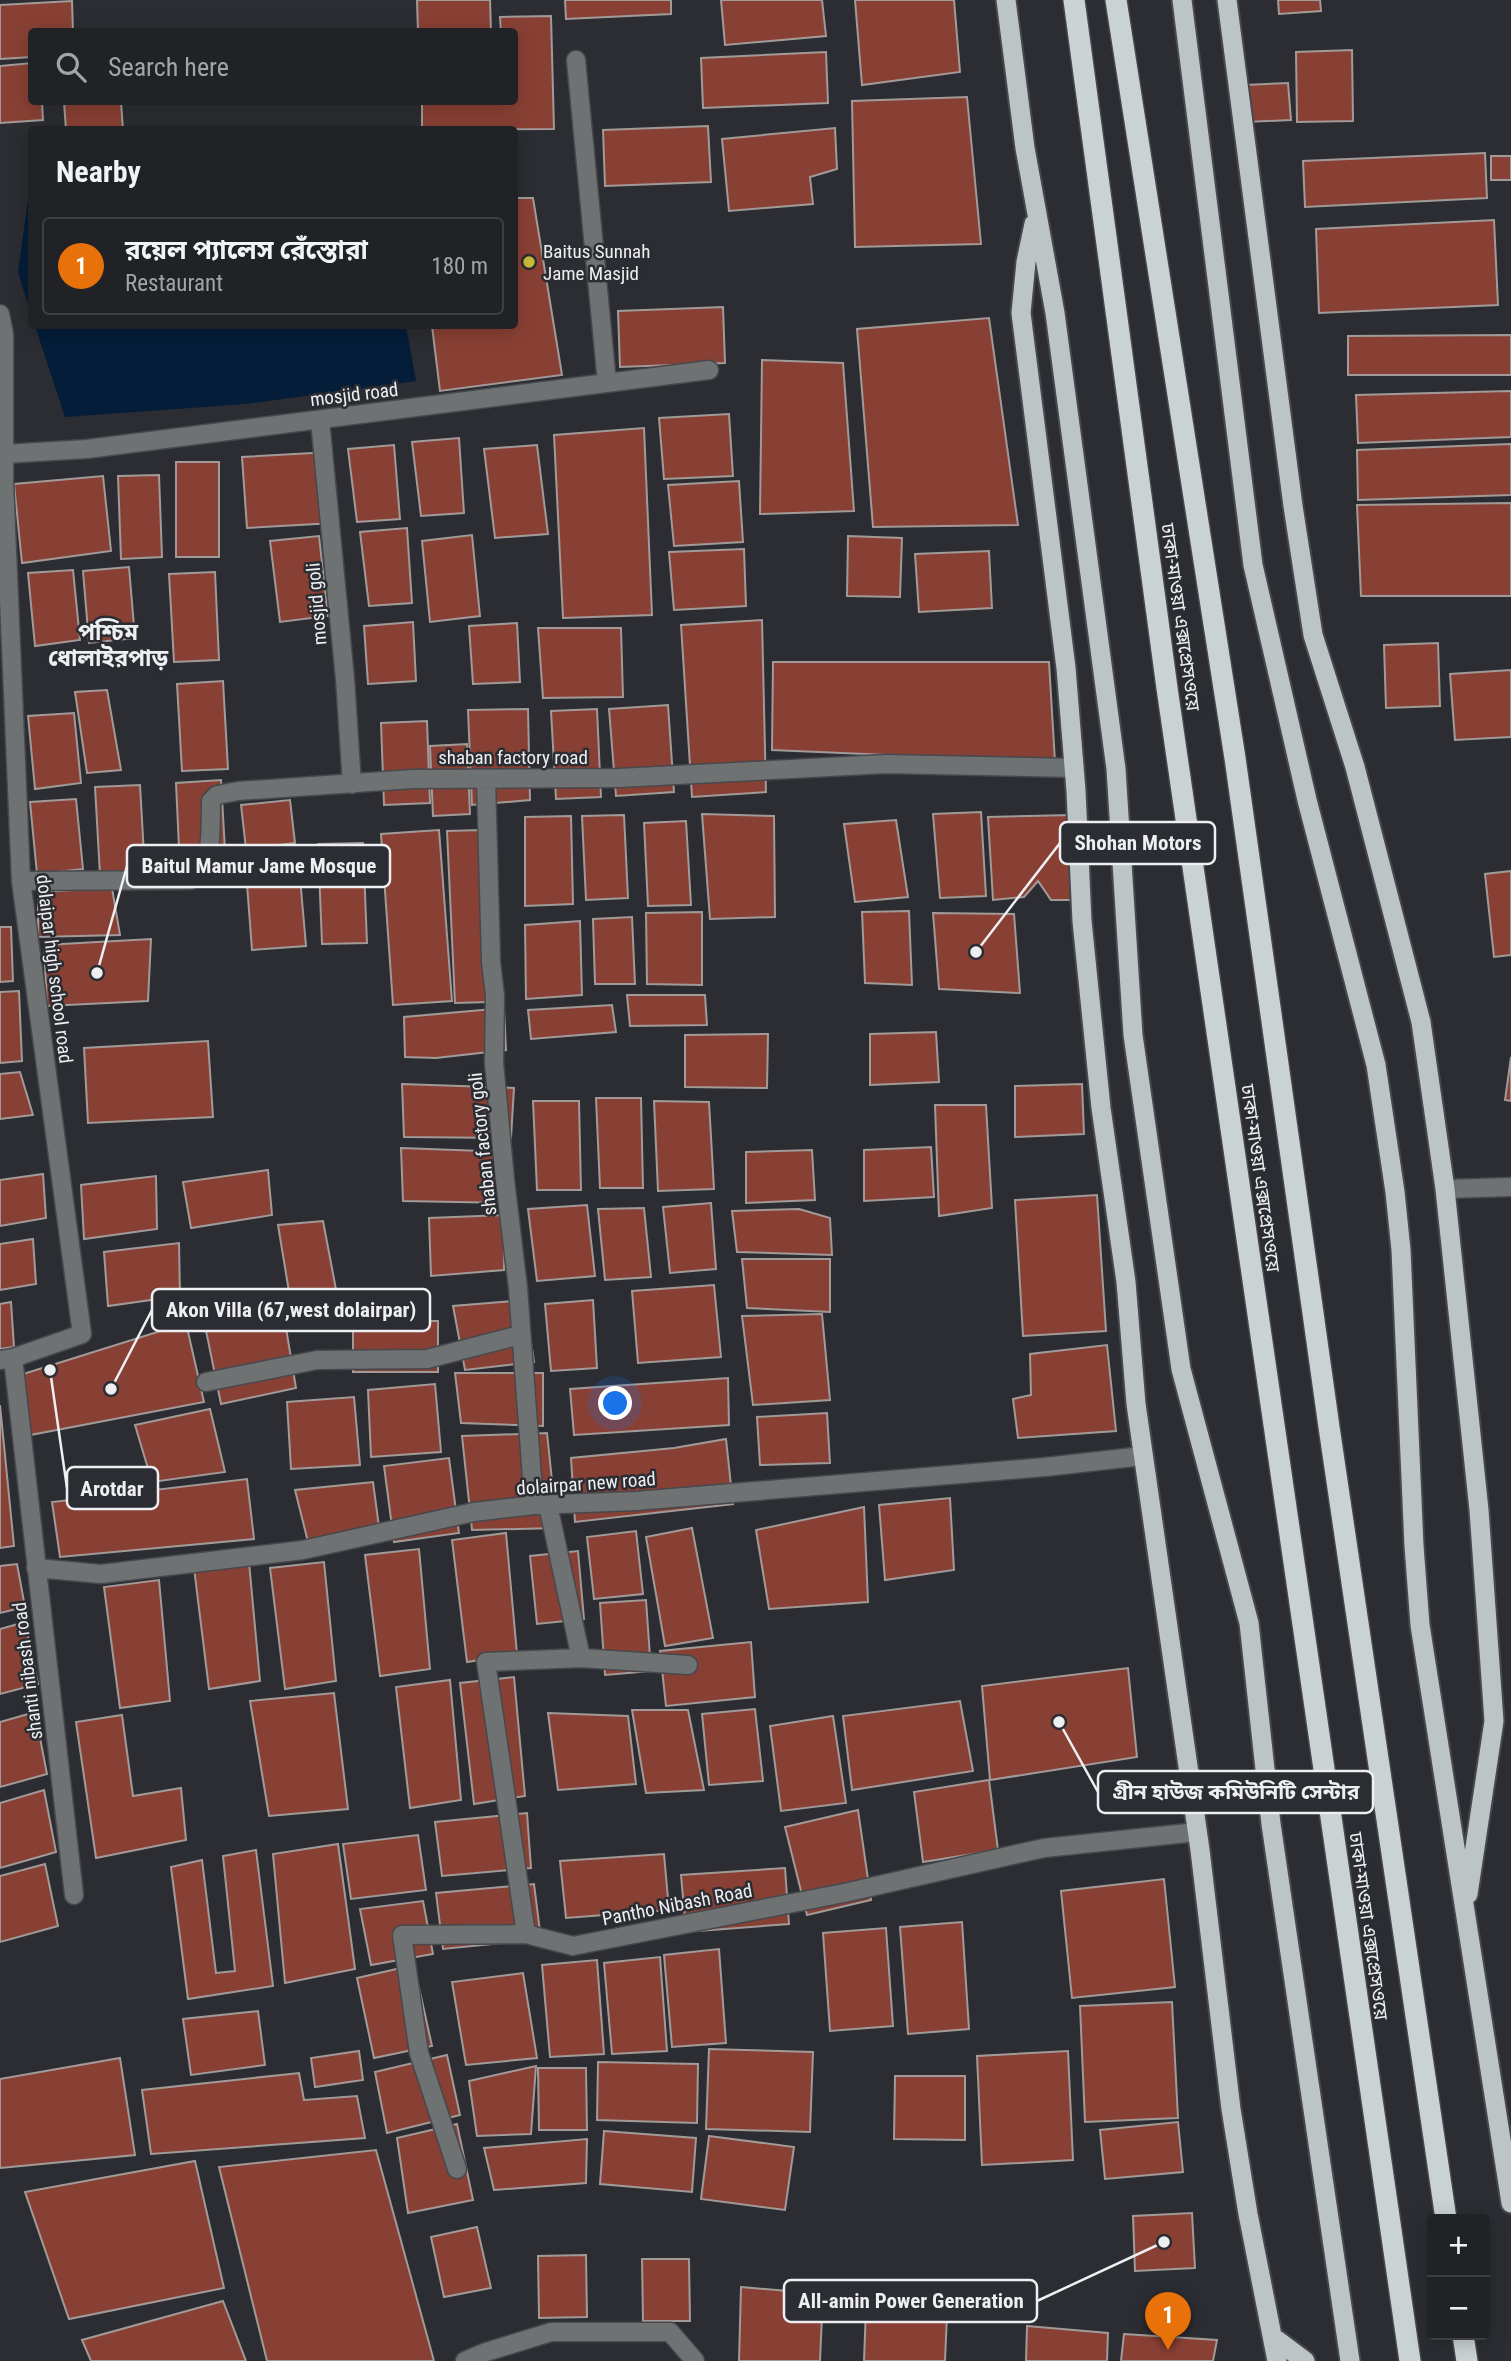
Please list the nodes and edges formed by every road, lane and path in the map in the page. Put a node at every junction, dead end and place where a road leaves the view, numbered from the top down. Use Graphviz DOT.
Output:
graph roads {
  1 [pos="1006,0"];
  2 [pos="1074,0"];
  3 [pos="1116,0"];
  4 [pos="1182,0"];
  5 [pos="1227,0"];
  6 [pos="576,60"];
  7 [pos="1036,215"];
  8 [pos="0,314"];
  9 [pos="709,370"];
  10 [pos="607,383"];
  11 [pos="320,420"];
  12 [pos="4,454"];
  13 [pos="8,756"];
  14 [pos="1074,768"];
  15 [pos="486,779"];
  16 [pos="352,784"];
  17 [pos="21,881"];
  18 [pos="1511,1187"];
  19 [pos="1445,1189"];
  20 [pos="520,1335"];
  21 [pos="7,1359"];
  22 [pos="206,1382"];
  23 [pos="1143,1456"];
  24 [pos="541,1505"];
  25 [pos="36,1569"];
  26 [pos="581,1658"];
  27 [pos="688,1665"];
  28 [pos="1197,1832"];
  29 [pos="74,1895"];
  30 [pos="1465,1910"];
  31 [pos="526,1934"];
  32 [pos="457,2169"];
  33 [pos="1511,2203"];
  34 [pos="1445,2214"];
  35 [pos="1273,2337"];
  36 [pos="1464,2340"];
  37 [pos="465,2361"];
  38 [pos="695,2361"];
  39 [pos="1277,2361"];
  40 [pos="1305,2361"];
  41 [pos="1350,2361"];
  42 [pos="1410,2361"];
  43 [pos="1466,2361"];
  1 -- 7 [label="highway"];
  2 -- 42 [label="highway, ঢাকা-মাওয়া এক্সপ্রেসওয়ে"];
  3 -- 34 [label="highway, ঢাকা-মাওয়া এক্সপ্রেসওয়ে"];
  4 -- 30 [label="highway"];
  5 -- 19 [label="highway"];
  6 -- 10 [label="street"];
  7 -- 14 [label="highway"];
  7 -- 41 [label="highway"];
  8 -- 12 [label="street, dolaipar high school road"];
  9 -- 10 [label="street, mosjid road"];
  10 -- 11 [label="street, mosjid road"];
  11 -- 12 [label="street, mosjid road"];
  11 -- 16 [label="street, mosjid goli"];
  12 -- 13 [label="street, dolaipar high school road"];
  13 -- 17 [label="street, dolaipar high school road"];
  14 -- 15 [label="street, shaban factory road"];
  14 -- 23 [label="highway"];
  15 -- 16 [label="street, shaban factory road"];
  15 -- 20 [label="street, shaban factory goli"];
  16 -- 17 [label="street, shaban factory road"];
  17 -- 21 [label="street, dolaipar high school road"];
  18 -- 19 [label="street"];
  19 -- 30 [label="highway"];
  20 -- 22 [label="street"];
  20 -- 24 [label="street, shaban factory goli"];
  21 -- 25 [label="street, shanti nibash road"];
  23 -- 24 [label="street, dolairpar new road"];
  23 -- 28 [label="highway"];
  24 -- 25 [label="street, dolairpar new road"];
  24 -- 26 [label="street, shaban factory goli"];
  25 -- 29 [label="street, shanti nibash road"];
  26 -- 27 [label="street"];
  26 -- 31 [label="street"];
  28 -- 31 [label="street, Pantho Nibash Road"];
  28 -- 35 [label="highway"];
  30 -- 33 [label="highway"];
  31 -- 32 [label="street, Pantho Nibash Road"];
  35 -- 39 [label="highway"];
  35 -- 40 [label="highway"];
  36 -- 43 [label="highway"];
  37 -- 38 [label="street"];
}
